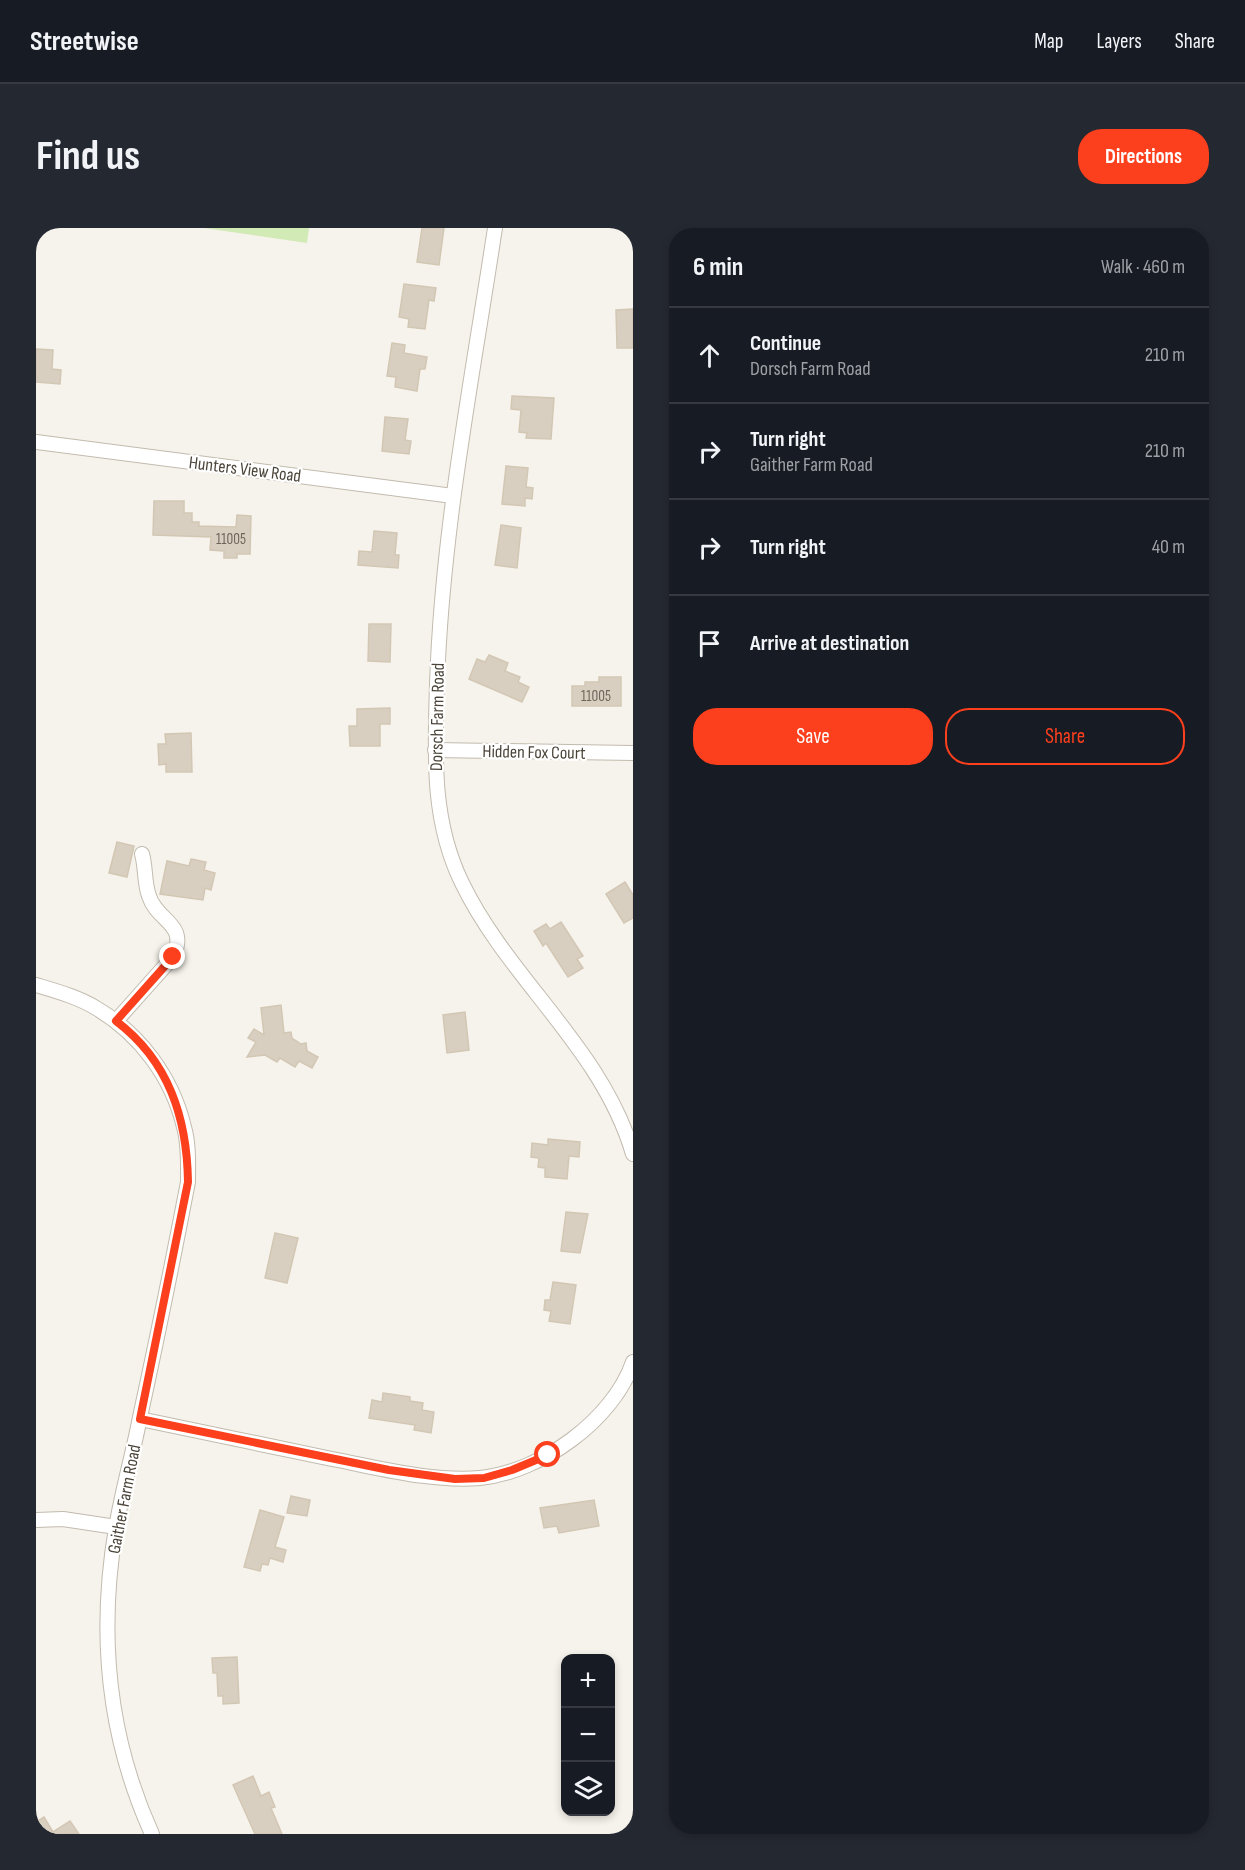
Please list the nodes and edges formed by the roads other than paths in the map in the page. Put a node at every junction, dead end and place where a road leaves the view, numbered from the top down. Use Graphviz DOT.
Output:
graph roads {
  1 [pos="495,228"];
  2 [pos="36,442"];
  3 [pos="453,496"];
  4 [pos="435,750"];
  5 [pos="633,753"];
  6 [pos="141,854"];
  7 [pos="36,985"];
  8 [pos="116,1021"];
  9 [pos="633,1154"];
  10 [pos="633,1362"];
  11 [pos="140,1419"];
  12 [pos="36,1520"];
  13 [pos="116,1527"];
  14 [pos="152,1834"];
  1 -- 3 [label="street, Dorsch Farm Road"];
  2 -- 3 [label="street, Hunters View Road"];
  3 -- 4 [label="street, Dorsch Farm Road"];
  4 -- 5 [label="street, Hidden Fox Court"];
  4 -- 9 [label="street, Dorsch Farm Road"];
  6 -- 8 [label="street"];
  7 -- 8 [label="street, Gaither Farm Road"];
  8 -- 11 [label="street, Gaither Farm Road"];
  10 -- 11 [label="street"];
  11 -- 13 [label="street, Gaither Farm Road"];
  12 -- 13 [label="street"];
  13 -- 14 [label="street, Gaither Farm Road"];
}
